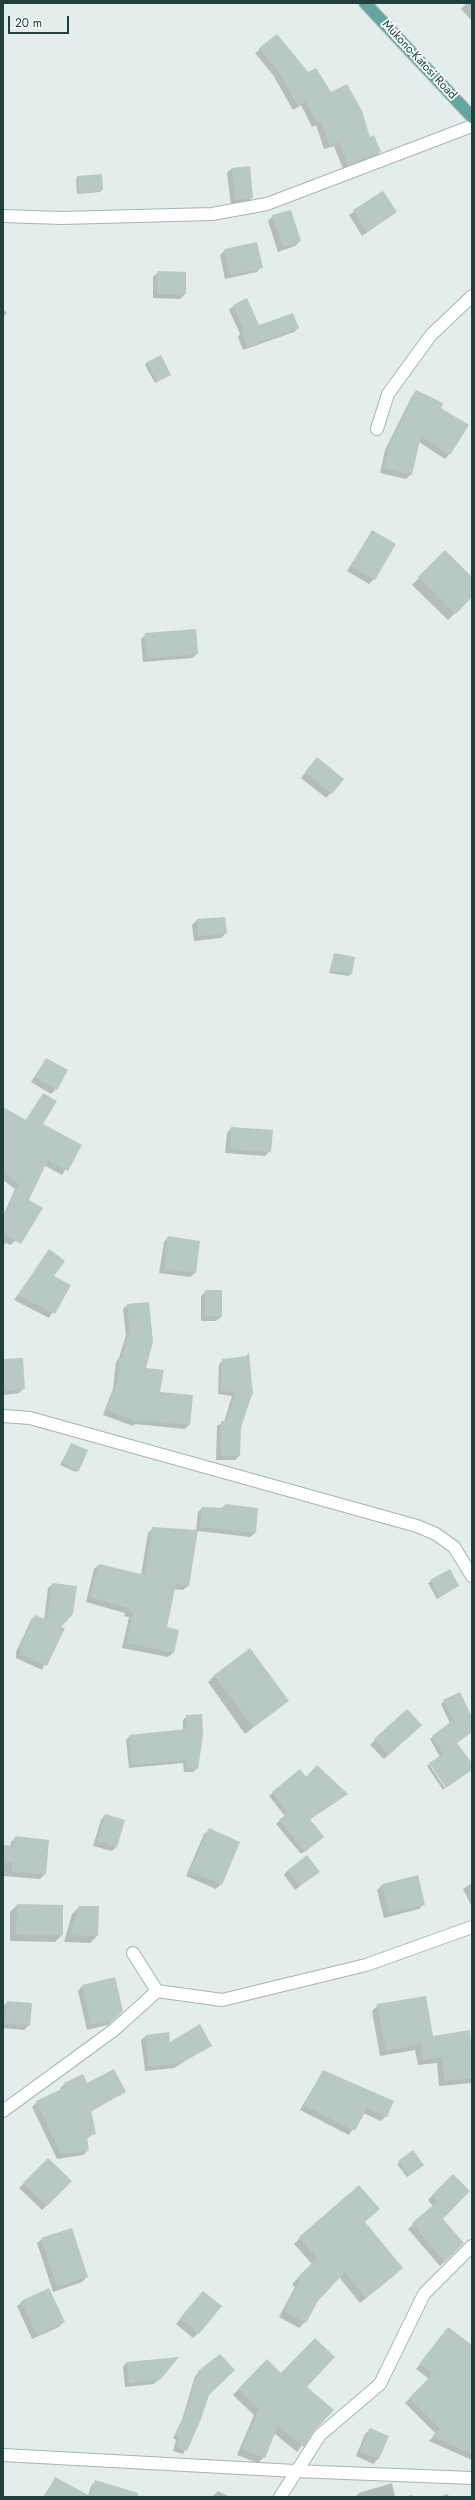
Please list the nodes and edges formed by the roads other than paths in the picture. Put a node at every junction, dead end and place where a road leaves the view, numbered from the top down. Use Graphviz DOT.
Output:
graph roads {
  1 [pos="365,3"];
  2 [pos="472,117"];
  3 [pos="472,126"];
  4 [pos="3,216"];
  5 [pos="472,296"];
  6 [pos="376,430"];
  7 [pos="3,1416"];
  8 [pos="472,1576"];
  9 [pos="472,1927"];
  10 [pos="132,1953"];
  11 [pos="157,1991"];
  12 [pos="3,2111"];
  13 [pos="472,2246"];
  14 [pos="3,2455"];
  15 [pos="295,2471"];
  16 [pos="472,2478"];
  17 [pos="280,2497"];
  1 -- 2 [label="main road, Mukono-Katosi Road"];
  3 -- 4 [label="street"];
  5 -- 6 [label="street"];
  7 -- 8 [label="street"];
  9 -- 11 [label="street"];
  10 -- 11 [label="street"];
  11 -- 12 [label="street"];
  13 -- 15 [label="street"];
  14 -- 15 [label="street"];
  15 -- 16 [label="street"];
  15 -- 17 [label="street"];
}
